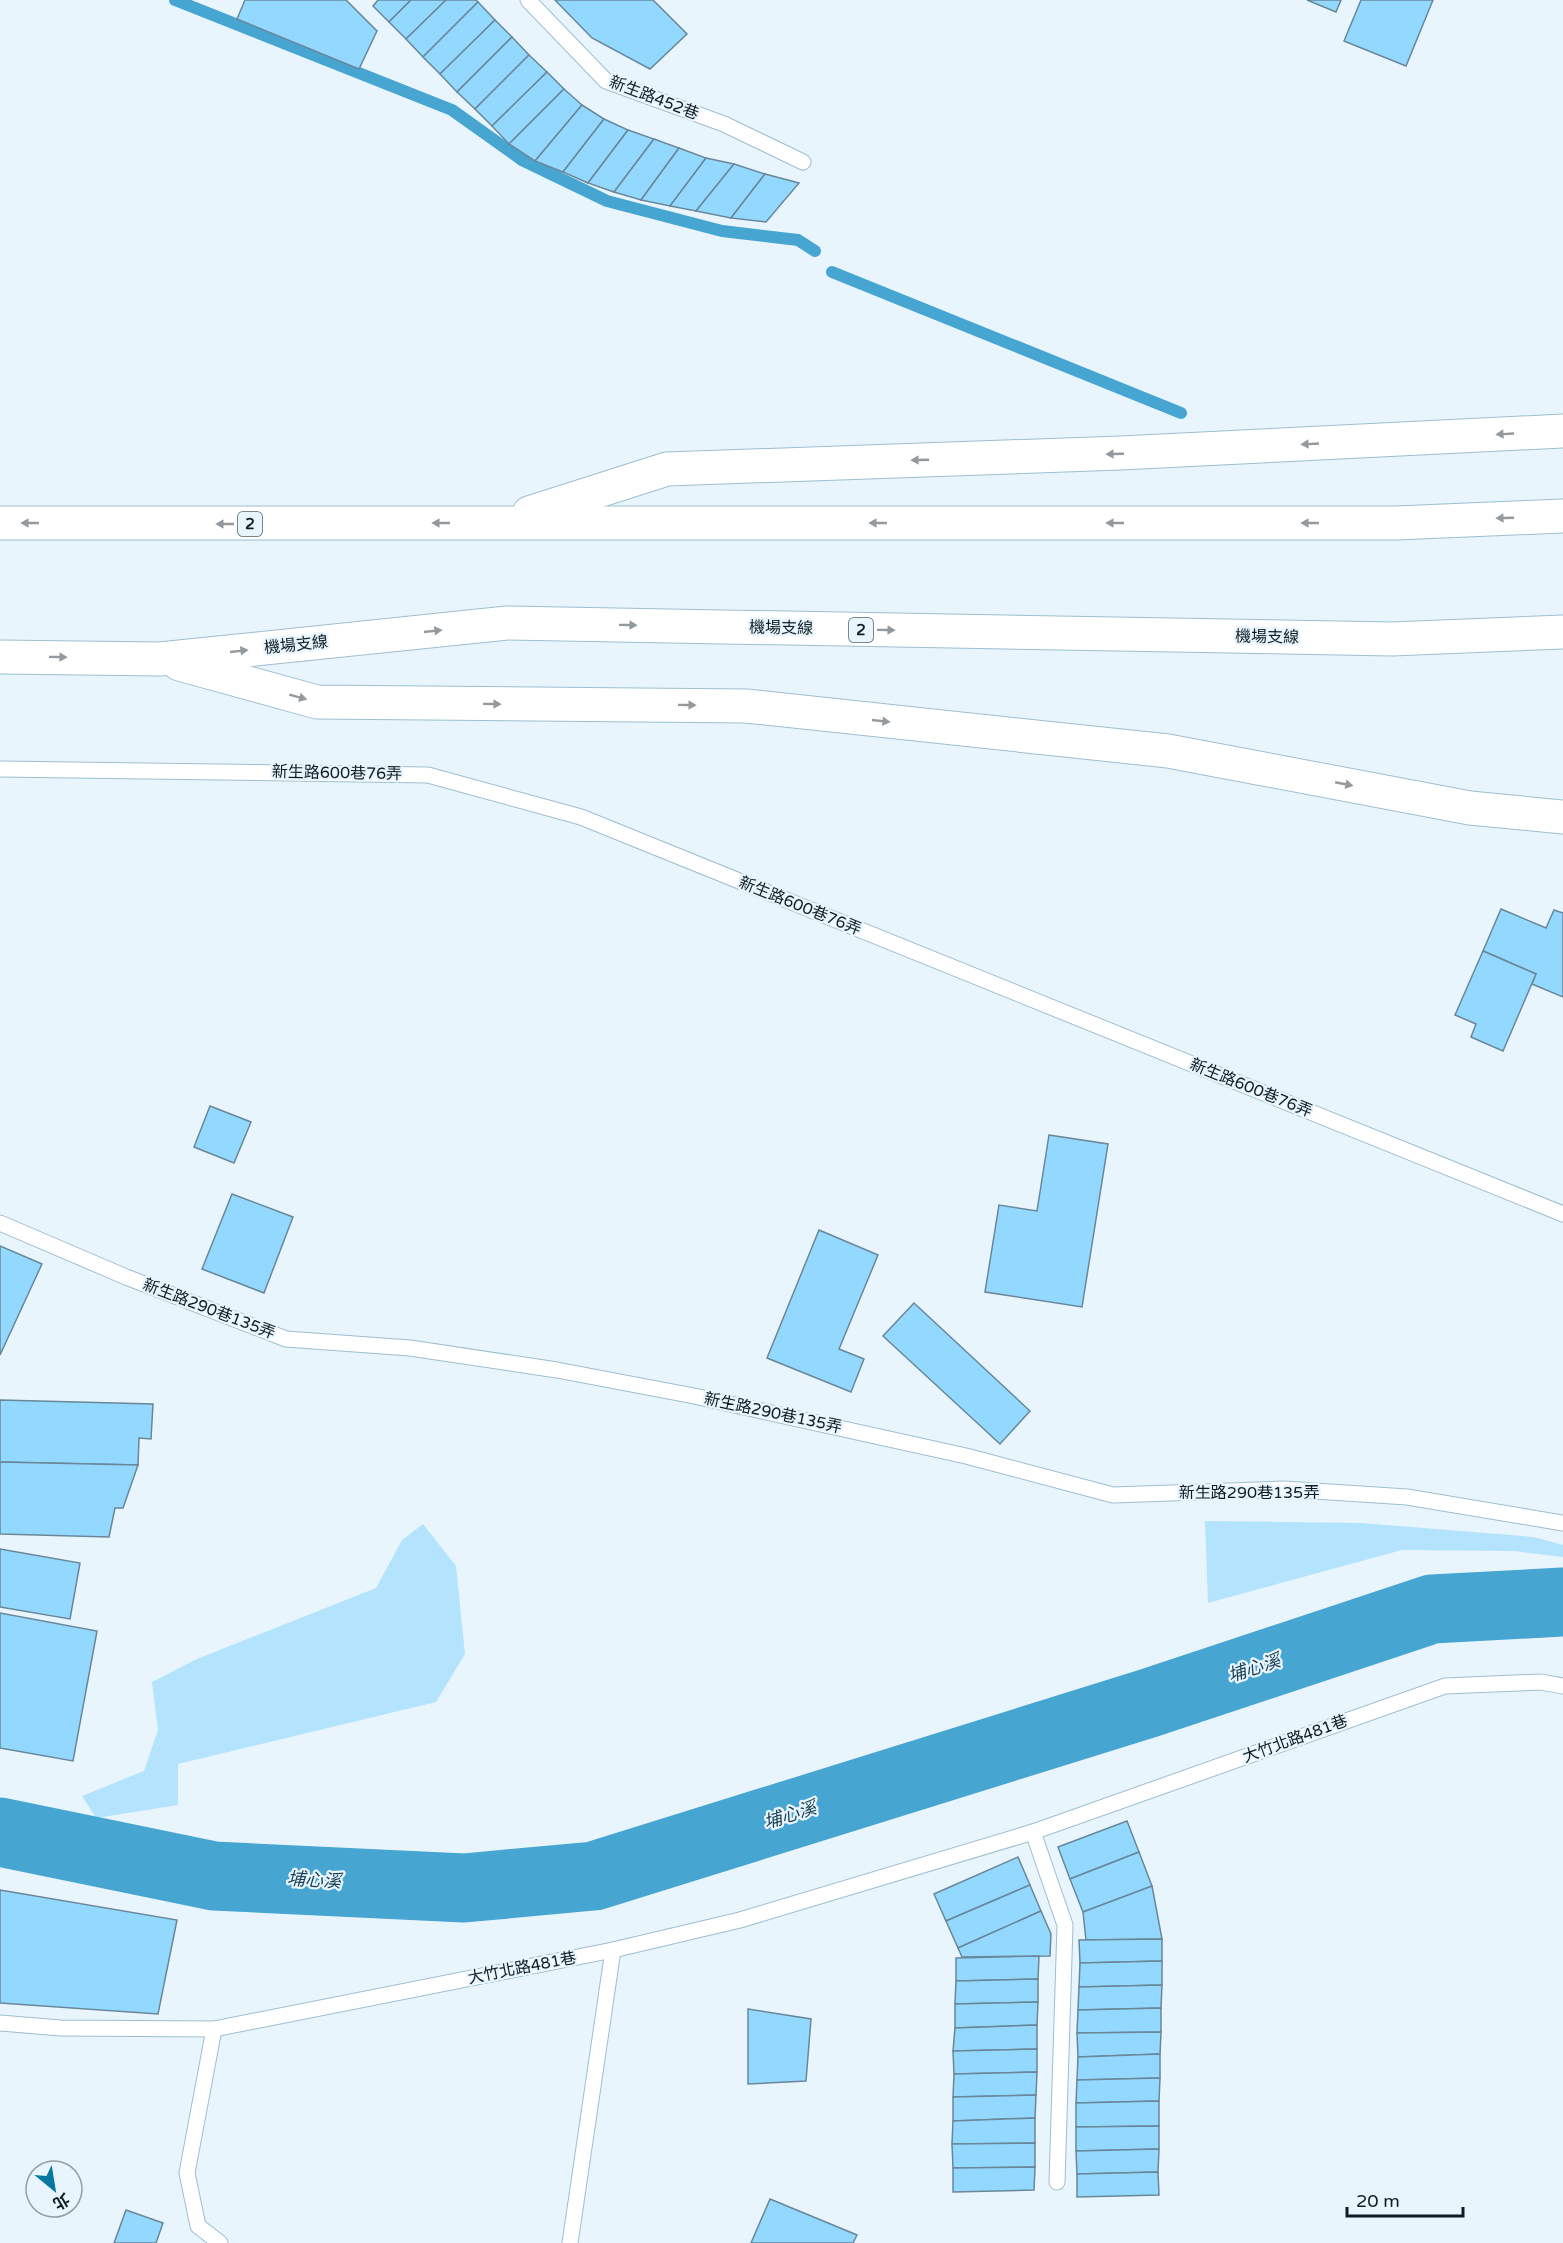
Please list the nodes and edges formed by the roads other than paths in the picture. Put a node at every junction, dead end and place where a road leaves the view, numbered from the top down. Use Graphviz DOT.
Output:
graph roads {
  1 [pos="528,0"];
  2 [pos="803,162"];
  3 [pos="1563,430"];
  4 [pos="1563,516"];
  5 [pos="0,523"];
  6 [pos="499,523"];
  7 [pos="1563,632"];
  8 [pos="0,657"];
  9 [pos="160,659"];
  10 [pos="0,769"];
  11 [pos="1470,808"];
  12 [pos="1563,817"];
  13 [pos="1563,837"];
  14 [pos="1563,1214"];
  15 [pos="0,1223"];
  16 [pos="1563,1523"];
  17 [pos="1563,1686"];
  18 [pos="1033,1832"];
  19 [pos="613,1950"];
  20 [pos="0,2023"];
  21 [pos="214,2029"];
  22 [pos="1057,2182"];
  23 [pos="220,2243"];
  24 [pos="570,2243"];
  1 -- 2 [label="lane, 新生路452巷"];
  3 -- 6 [label="highway, one-way"];
  4 -- 6 [label="highway, 2, one-way"];
  6 -- 5 [label="highway, 2, one-way"];
  9 -- 7 [label="highway, 機場支線 / 2, one-way"];
  8 -- 9 [label="highway, 機場支線 / 2, one-way"];
  9 -- 11 [label="highway, one-way"];
  10 -- 14 [label="lane, 新生路600巷76弄"];
  11 -- 12 [label="highway"];
  11 -- 13 [label="highway"];
  15 -- 16 [label="lane, 新生路290巷135弄"];
  17 -- 18 [label="lane, 大竹北路481巷"];
  18 -- 19 [label="lane, 大竹北路481巷"];
  18 -- 22 [label="lane"];
  19 -- 21 [label="lane, 大竹北路481巷"];
  19 -- 24 [label="lane"];
  20 -- 21 [label="lane, 大竹北路481巷"];
  21 -- 23 [label="lane"];
}
